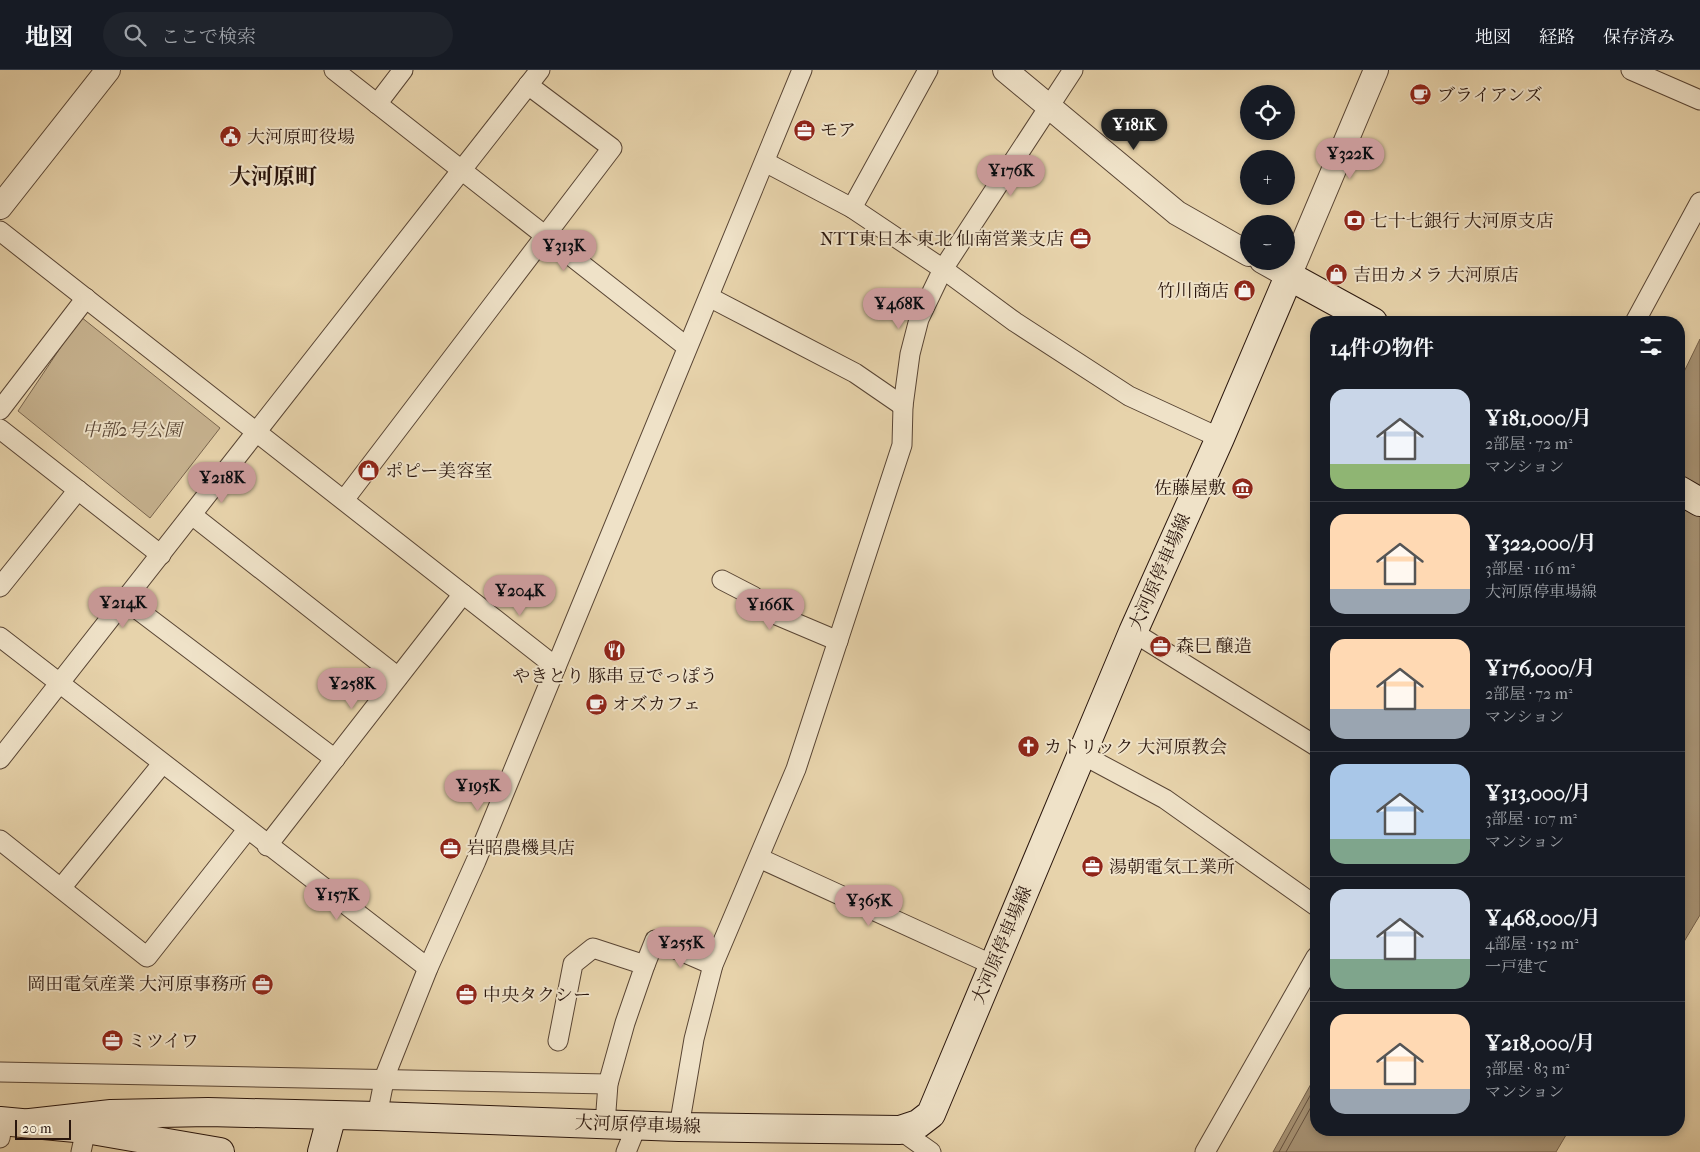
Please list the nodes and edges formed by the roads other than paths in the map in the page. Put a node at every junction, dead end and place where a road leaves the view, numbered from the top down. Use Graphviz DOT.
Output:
graph roads {
  1 [pos="108,70"];
  2 [pos="334,70"];
  3 [pos="403,70"];
  4 [pos="540,70"];
  5 [pos="802,70"];
  6 [pos="928,70"];
  7 [pos="1005,70"];
  8 [pos="1073,70"];
  9 [pos="1376,70"];
  10 [pos="1631,70"];
  11 [pos="528,85"];
  12 [pos="1700,100"];
  13 [pos="377,104"];
  14 [pos="1050,107"];
  15 [pos="765,162"];
  16 [pos="461,170"];
  17 [pos="1700,202"];
  18 [pos="0,207"];
  19 [pos="852,208"];
  20 [pos="0,231"];
  21 [pos="546,236"];
  22 [pos="1240,249"];
  23 [pos="943,269"];
  24 [pos="1278,270"];
  25 [pos="1289,276"];
  26 [pos="709,297"];
  27 [pos="86,298"];
  28 [pos="1363,316"];
  29 [pos="1638,316"];
  30 [pos="688,347"];
  31 [pos="903,406"];
  32 [pos="0,410"];
  33 [pos="0,429"];
  34 [pos="257,432"];
  35 [pos="1220,438"];
  36 [pos="78,490"];
  37 [pos="1685,493"];
  38 [pos="344,500"];
  39 [pos="1700,502"];
  40 [pos="192,515"];
  41 [pos="161,554"];
  42 [pos="722,580"];
  43 [pos="0,587"];
  44 [pos="463,594"];
  45 [pos="125,600"];
  46 [pos="1132,632"];
  47 [pos="0,637"];
  48 [pos="838,642"];
  49 [pos="556,667"];
  50 [pos="398,677"];
  51 [pos="59,683"];
  52 [pos="1310,742"];
  53 [pos="1082,754"];
  54 [pos="0,759"];
  55 [pos="335,759"];
  56 [pos="162,764"];
  57 [pos="247,830"];
  58 [pos="0,840"];
  59 [pos="268,846"];
  60 [pos="759,858"];
  61 [pos="61,888"];
  62 [pos="1310,902"];
  63 [pos="645,965"];
  64 [pos="713,965"];
  65 [pos="993,965"];
  66 [pos="428,968"];
  67 [pos="1310,968"];
  68 [pos="558,1041"];
  69 [pos="0,1072"];
  70 [pos="384,1080"];
  71 [pos="608,1084"];
  72 [pos="332,1114"];
  73 [pos="378,1116"];
  74 [pos="30,1123"];
  75 [pos="605,1124"];
  76 [pos="637,1125"];
  77 [pos="679,1126"];
  78 [pos="1,1127"];
  79 [pos="900,1130"];
  80 [pos="84,1140"];
  81 [pos="220,1152"];
  82 [pos="322,1152"];
  83 [pos="626,1152"];
  84 [pos="931,1152"];
  85 [pos="1205,1152"];
  1 -- 18 [label="street"];
  2 -- 13 [label="street"];
  3 -- 13 [label="street"];
  4 -- 11 [label="street"];
  5 -- 15 [label="street"];
  6 -- 19 [label="street"];
  7 -- 14 [label="street"];
  8 -- 14 [label="street"];
  9 -- 25 [label="street"];
  10 -- 12 [label="street"];
  11 -- 16 [label="street"];
  11 -- 21 [label="street"];
  13 -- 16 [label="street"];
  14 -- 22 [label="street"];
  14 -- 23 [label="street"];
  15 -- 19 [label="street"];
  15 -- 26 [label="street"];
  16 -- 21 [label="street"];
  16 -- 34 [label="street"];
  17 -- 29 [label="street"];
  19 -- 23 [label="street"];
  20 -- 27 [label="street"];
  21 -- 30 [label="street"];
  21 -- 38 [label="street"];
  23 -- 31 [label="street"];
  23 -- 35 [label="street"];
  24 -- 25 [label="street"];
  25 -- 28 [label="main road"];
  25 -- 35 [label="main road, 大河原停車場線"];
  26 -- 30 [label="street"];
  26 -- 31 [label="street"];
  27 -- 32 [label="street"];
  27 -- 34 [label="street"];
  30 -- 49 [label="street"];
  31 -- 48 [label="street"];
  33 -- 36 [label="street"];
  34 -- 38 [label="street"];
  34 -- 40 [label="street"];
  35 -- 46 [label="main road, 大河原停車場線"];
  36 -- 41 [label="street"];
  36 -- 43 [label="street"];
  37 -- 39 [label="main road"];
  38 -- 44 [label="street"];
  40 -- 41 [label="street"];
  40 -- 50 [label="street"];
  41 -- 45 [label="street"];
  42 -- 48 [label="street"];
  44 -- 49 [label="street"];
  44 -- 50 [label="street"];
  45 -- 51 [label="street"];
  45 -- 55 [label="street"];
  46 -- 52 [label="street"];
  46 -- 53 [label="main road, 大河原停車場線"];
  47 -- 51 [label="street"];
  48 -- 60 [label="street"];
  49 -- 66 [label="street"];
  50 -- 55 [label="street"];
  51 -- 54 [label="street"];
  51 -- 56 [label="street"];
  53 -- 62 [label="street"];
  53 -- 65 [label="main road, 大河原停車場線"];
  55 -- 59 [label="street"];
  56 -- 57 [label="street"];
  56 -- 61 [label="street"];
  57 -- 59 [label="street"];
  57 -- 61 [label="street"];
  58 -- 61 [label="street"];
  59 -- 66 [label="street"];
  60 -- 64 [label="street"];
  60 -- 65 [label="street"];
  63 -- 64 [label="street"];
  63 -- 68 [label="street"];
  63 -- 71 [label="street"];
  64 -- 77 [label="street"];
  65 -- 79 [label="main road, 大河原停車場線"];
  66 -- 70 [label="street"];
  67 -- 85 [label="street"];
  69 -- 70 [label="street"];
  70 -- 71 [label="street"];
  70 -- 73 [label="street"];
  71 -- 75 [label="street"];
  72 -- 73 [label="main road, 大河原停車場線"];
  72 -- 74 [label="main road, 大河原停車場線"];
  72 -- 82 [label="main road"];
  73 -- 75 [label="main road, 大河原停車場線"];
  74 -- 78 [label="main road"];
  74 -- 80 [label="main road"];
  75 -- 76 [label="main road, 大河原停車場線"];
  76 -- 77 [label="main road, 大河原停車場線"];
  76 -- 83 [label="street"];
  77 -- 79 [label="main road, 大河原停車場線"];
  79 -- 84 [label="street"];
  80 -- 81 [label="main road"];
}
